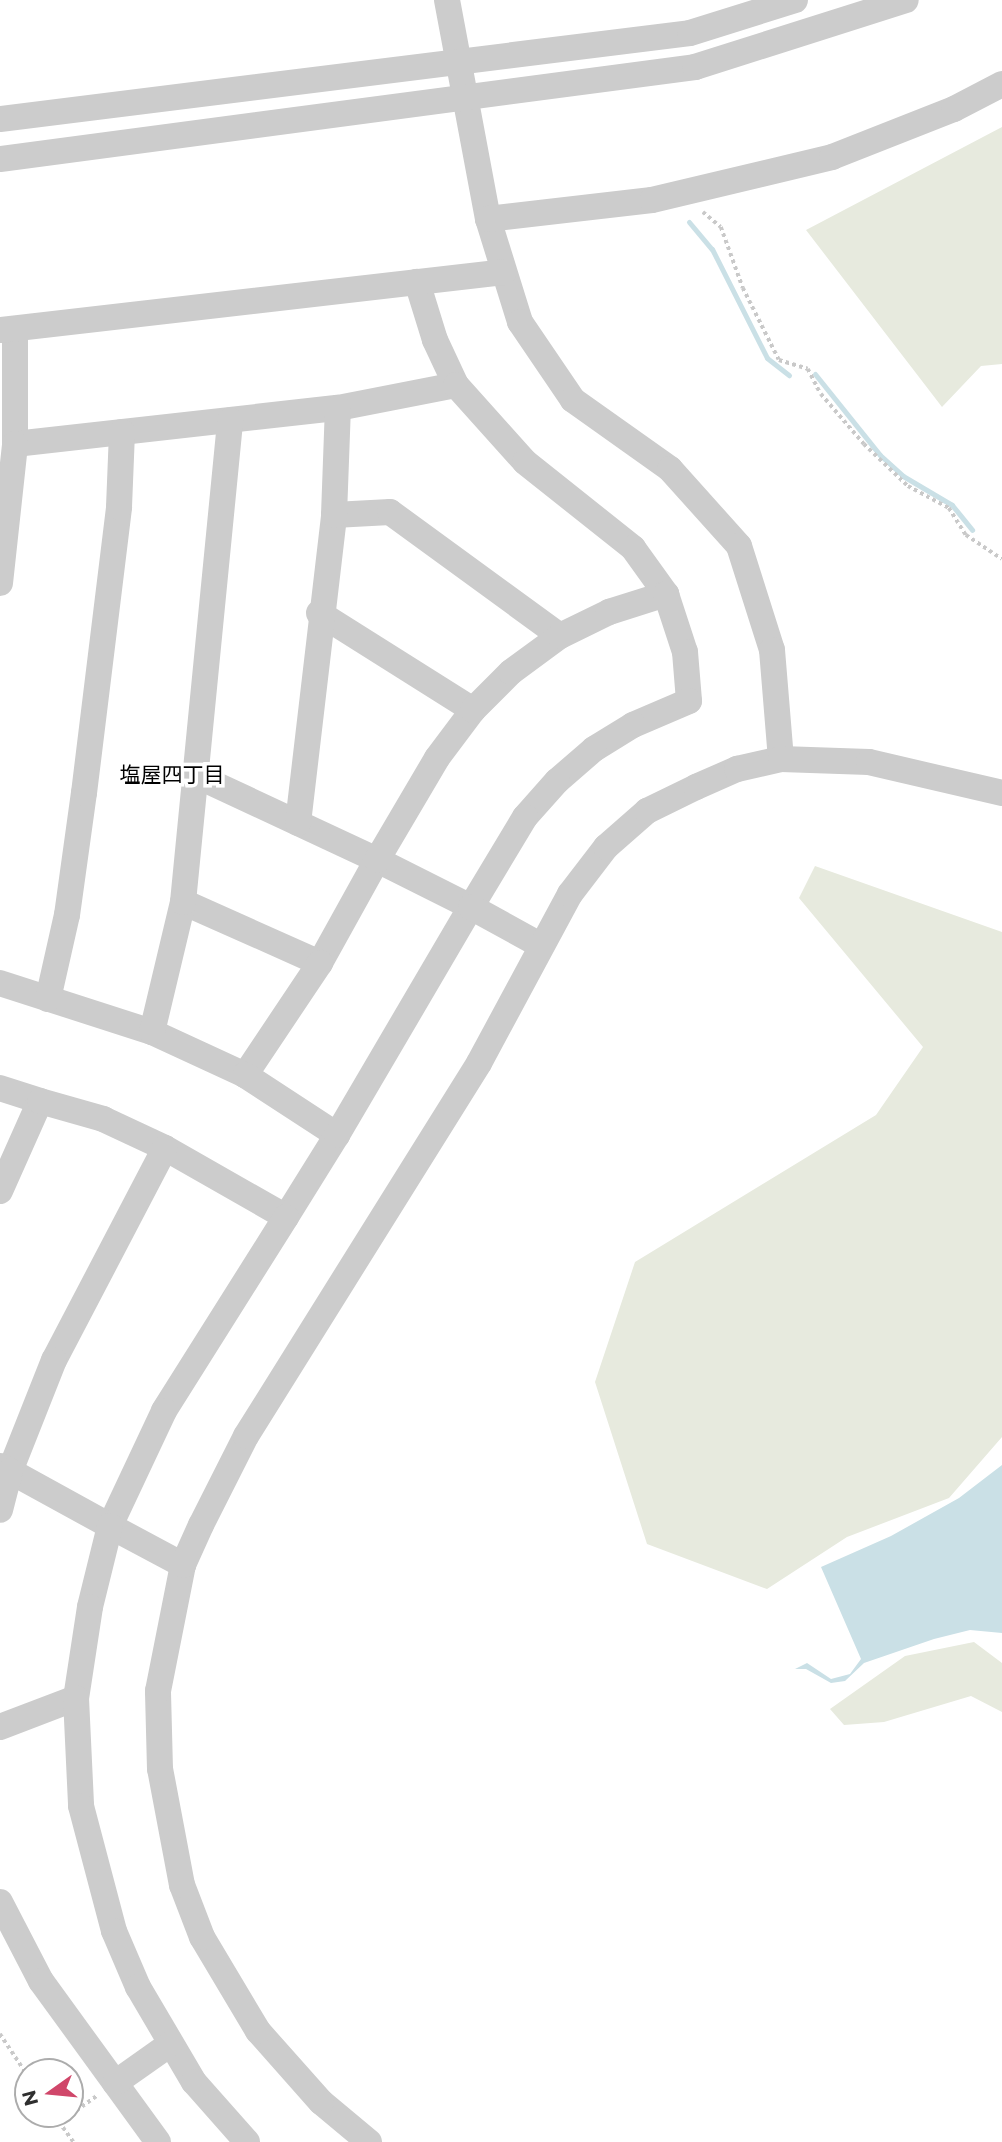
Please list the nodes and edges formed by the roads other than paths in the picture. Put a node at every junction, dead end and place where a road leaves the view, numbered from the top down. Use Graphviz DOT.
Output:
graph roads {
  1 [pos="447,0"];
  2 [pos="795,0"];
  3 [pos="906,0"];
  4 [pos="459,60"];
  5 [pos="1002,84"];
  6 [pos="465,100"];
  7 [pos="0,119"];
  8 [pos="0,159"];
  9 [pos="488,219"];
  10 [pos="504,272"];
  11 [pos="417,282"];
  12 [pos="7,330"];
  13 [pos="456,385"];
  14 [pos="338,408"];
  15 [pos="230,421"];
  16 [pos="122,432"];
  17 [pos="15,444"];
  18 [pos="334,515"];
  19 [pos="0,583"];
  20 [pos="666,594"];
  21 [pos="319,613"];
  22 [pos="560,636"];
  23 [pos="473,710"];
  24 [pos="780,760"];
  25 [pos="195,775"];
  26 [pos="1002,793"];
  27 [pos="298,823"];
  28 [pos="377,860"];
  29 [pos="183,902"];
  30 [pos="471,907"];
  31 [pos="540,945"];
  32 [pos="320,962"];
  33 [pos="0,983"];
  34 [pos="48,999"];
  35 [pos="152,1032"];
  36 [pos="245,1075"];
  37 [pos="0,1088"];
  38 [pos="40,1101"];
  39 [pos="338,1135"];
  40 [pos="165,1148"];
  41 [pos="0,1191"];
  42 [pos="286,1217"];
  43 [pos="5,1469"];
  44 [pos="0,1510"];
  45 [pos="110,1527"];
  46 [pos="183,1565"];
  47 [pos="76,1698"];
  48 [pos="0,1727"];
  49 [pos="0,1902"];
  50 [pos="170,2043"];
  51 [pos="115,2083"];
  52 [pos="158,2142"];
  53 [pos="247,2142"];
  54 [pos="369,2142"];
  1 -- 4 [label="street"];
  2 -- 4 [label="street"];
  3 -- 6 [label="street"];
  4 -- 6 [label="street"];
  4 -- 7 [label="street"];
  5 -- 9 [label="street"];
  6 -- 8 [label="street"];
  6 -- 9 [label="street"];
  9 -- 10 [label="street"];
  10 -- 11 [label="street"];
  10 -- 24 [label="street"];
  11 -- 12 [label="street"];
  11 -- 13 [label="street"];
  12 -- 17 [label="street"];
  13 -- 14 [label="street"];
  13 -- 20 [label="street"];
  14 -- 15 [label="street"];
  14 -- 18 [label="street"];
  15 -- 16 [label="street"];
  15 -- 25 [label="street"];
  16 -- 17 [label="street"];
  16 -- 34 [label="street"];
  17 -- 19 [label="street"];
  18 -- 21 [label="street"];
  18 -- 22 [label="street"];
  20 -- 22 [label="street"];
  20 -- 30 [label="street"];
  21 -- 23 [label="street"];
  21 -- 27 [label="street"];
  22 -- 23 [label="street"];
  23 -- 28 [label="street"];
  24 -- 26 [label="street"];
  24 -- 31 [label="street"];
  25 -- 27 [label="street"];
  25 -- 29 [label="street"];
  27 -- 28 [label="street"];
  28 -- 30 [label="street"];
  28 -- 32 [label="street"];
  29 -- 32 [label="street"];
  29 -- 35 [label="street"];
  30 -- 31 [label="street"];
  30 -- 39 [label="street"];
  31 -- 46 [label="street"];
  32 -- 36 [label="street"];
  33 -- 34 [label="street"];
  34 -- 35 [label="street"];
  35 -- 36 [label="street"];
  36 -- 39 [label="street"];
  37 -- 38 [label="street"];
  38 -- 40 [label="street"];
  38 -- 41 [label="street"];
  39 -- 42 [label="street"];
  40 -- 42 [label="street"];
  40 -- 43 [label="street"];
  42 -- 45 [label="street"];
  43 -- 44 [label="street"];
  43 -- 45 [label="street"];
  45 -- 46 [label="street"];
  45 -- 47 [label="street"];
  46 -- 54 [label="street"];
  47 -- 48 [label="street"];
  47 -- 50 [label="street"];
  49 -- 51 [label="street"];
  50 -- 51 [label="street"];
  50 -- 53 [label="street"];
  51 -- 52 [label="street"];
}
